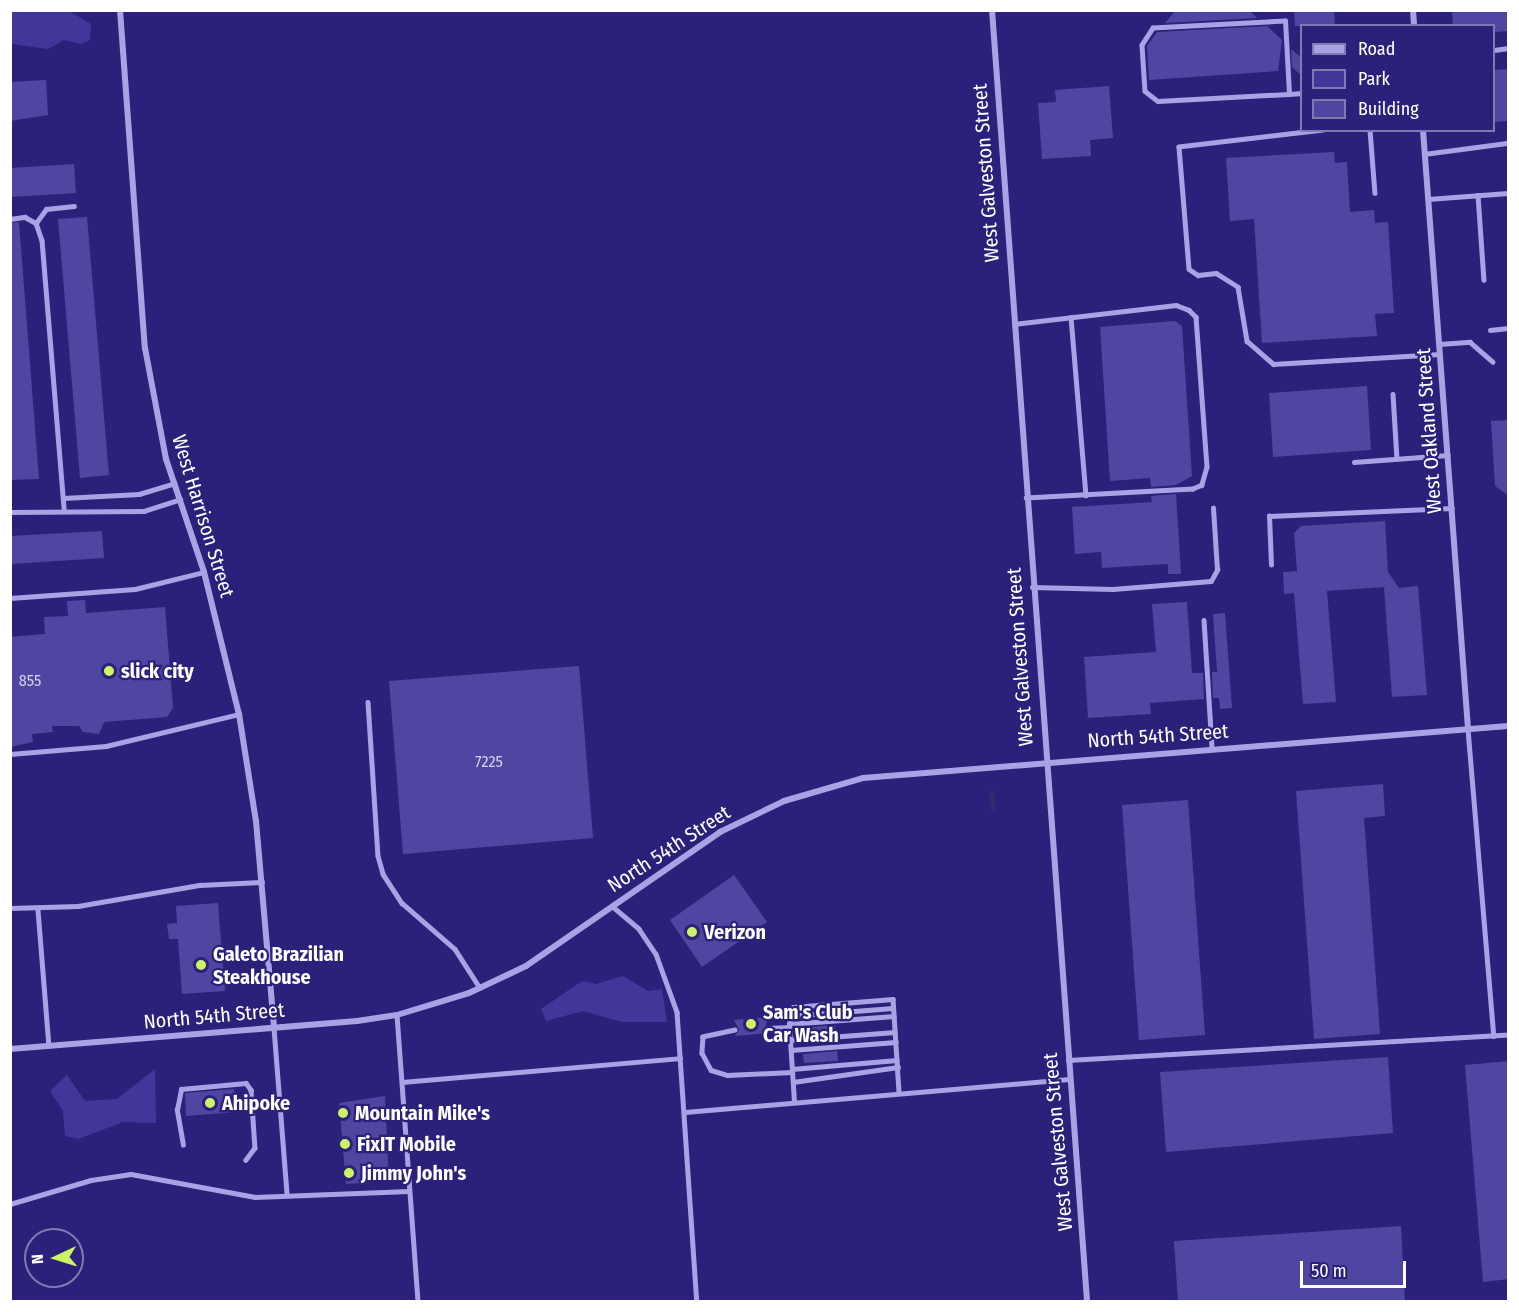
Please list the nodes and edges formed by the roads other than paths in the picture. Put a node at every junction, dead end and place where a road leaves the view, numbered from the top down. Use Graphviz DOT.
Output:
graph roads {
  1 [pos="120,10"];
  2 [pos="992,10"];
  3 [pos="1300,93"];
  4 [pos="1289,94"];
  5 [pos="1306,132"];
  6 [pos="1370,132"];
  7 [pos="1423,132"];
  8 [pos="1509,143"];
  9 [pos="1424,154"];
  10 [pos="1375,193"];
  11 [pos="1509,193"];
  12 [pos="1478,195"];
  13 [pos="1428,198"];
  14 [pos="75,206"];
  15 [pos="10,219"];
  16 [pos="36,223"];
  17 [pos="1484,280"];
  18 [pos="1071,317"];
  19 [pos="1014,324"];
  20 [pos="1509,328"];
  21 [pos="1490,330"];
  22 [pos="1439,344"];
  23 [pos="1440,354"];
  24 [pos="1493,362"];
  25 [pos="1393,394"];
  26 [pos="1448,455"];
  27 [pos="1397,459"];
  28 [pos="1353,462"];
  29 [pos="174,483"];
  30 [pos="1086,495"];
  31 [pos="63,498"];
  32 [pos="1026,498"];
  33 [pos="180,499"];
  34 [pos="64,508"];
  35 [pos="1213,508"];
  36 [pos="1452,508"];
  37 [pos="10,512"];
  38 [pos="1271,565"];
  39 [pos="204,572"];
  40 [pos="1032,587"];
  41 [pos="10,598"];
  42 [pos="1204,620"];
  43 [pos="368,702"];
  44 [pos="239,714"];
  45 [pos="1509,726"];
  46 [pos="1468,729"];
  47 [pos="1212,748"];
  48 [pos="10,754"];
  49 [pos="1044,761"];
  50 [pos="262,882"];
  51 [pos="612,906"];
  52 [pos="10,908"];
  53 [pos="38,910"];
  54 [pos="480,988"];
  55 [pos="893,1008"];
  56 [pos="397,1015"];
  57 [pos="789,1016"];
  58 [pos="894,1016"];
  59 [pos="789,1025"];
  60 [pos="274,1028"];
  61 [pos="769,1028"];
  62 [pos="735,1030"];
  63 [pos="895,1032"];
  64 [pos="1509,1035"];
  65 [pos="1494,1036"];
  66 [pos="790,1040"];
  67 [pos="896,1042"];
  68 [pos="49,1046"];
  69 [pos="10,1049"];
  70 [pos="791,1050"];
  71 [pos="680,1058"];
  72 [pos="897,1060"];
  73 [pos="1068,1060"];
  74 [pos="898,1067"];
  75 [pos="792,1070"];
  76 [pos="1069,1079"];
  77 [pos="402,1082"];
  78 [pos="793,1082"];
  79 [pos="899,1093"];
  80 [pos="794,1102"];
  81 [pos="685,1112"];
  82 [pos="183,1145"];
  83 [pos="246,1160"];
  84 [pos="409,1191"];
  85 [pos="287,1194"];
  86 [pos="10,1204"];
  87 [pos="418,1302"];
  88 [pos="697,1302"];
  89 [pos="1087,1302"];
  1 -- 29 [label="street, West Harrison Street"];
  2 -- 19 [label="street, West Galveston Street"];
  3 -- 4 [label="lane"];
  4 -- 4 [label="lane"];
  5 -- 23 [label="lane"];
  6 -- 10 [label="lane"];
  7 -- 9 [label="street, West Oakland Street"];
  8 -- 9 [label="lane"];
  9 -- 13 [label="street, West Oakland Street"];
  11 -- 12 [label="lane"];
  12 -- 13 [label="lane"];
  12 -- 17 [label="lane"];
  13 -- 22 [label="street, West Oakland Street"];
  14 -- 16 [label="lane"];
  15 -- 16 [label="lane"];
  16 -- 31 [label="lane"];
  18 -- 19 [label="lane"];
  18 -- 30 [label="lane"];
  18 -- 30 [label="lane"];
  19 -- 32 [label="street, West Galveston Street"];
  20 -- 21 [label="lane"];
  22 -- 23 [label="street, West Oakland Street"];
  22 -- 24 [label="lane"];
  23 -- 26 [label="street, West Oakland Street"];
  25 -- 27 [label="lane"];
  26 -- 27 [label="lane"];
  26 -- 36 [label="street, West Oakland Street"];
  27 -- 28 [label="lane"];
  29 -- 31 [label="lane"];
  29 -- 33 [label="street, West Harrison Street"];
  30 -- 32 [label="lane"];
  31 -- 34 [label="lane"];
  32 -- 40 [label="street, West Galveston Street"];
  33 -- 34 [label="lane"];
  33 -- 39 [label="street, West Harrison Street"];
  34 -- 37 [label="lane"];
  35 -- 40 [label="lane"];
  36 -- 38 [label="lane"];
  36 -- 46 [label="street, West Oakland Street"];
  39 -- 41 [label="lane"];
  39 -- 44 [label="street, West Harrison Street"];
  40 -- 49 [label="street, West Galveston Street"];
  42 -- 47 [label="lane"];
  43 -- 54 [label="lane"];
  44 -- 48 [label="lane"];
  44 -- 50 [label="street, West Harrison Street"];
  45 -- 46 [label="street, North 54th Street"];
  46 -- 47 [label="street, North 54th Street"];
  46 -- 65 [label="lane"];
  47 -- 49 [label="street, North 54th Street"];
  49 -- 51 [label="street, North 54th Street"];
  49 -- 73 [label="street, West Galveston Street"];
  50 -- 53 [label="lane"];
  50 -- 60 [label="street, West Harrison Street"];
  51 -- 54 [label="street, North 54th Street"];
  51 -- 71 [label="lane"];
  52 -- 53 [label="lane"];
  53 -- 68 [label="lane"];
  54 -- 56 [label="street, North 54th Street"];
  55 -- 57 [label="lane"];
  55 -- 57 [label="lane"];
  55 -- 58 [label="lane"];
  56 -- 60 [label="street, North 54th Street"];
  56 -- 77 [label="lane"];
  57 -- 59 [label="lane"];
  58 -- 59 [label="lane"];
  58 -- 63 [label="lane"];
  59 -- 61 [label="lane"];
  59 -- 66 [label="lane"];
  60 -- 68 [label="street, North 54th Street"];
  60 -- 85 [label="lane"];
  62 -- 75 [label="lane"];
  63 -- 66 [label="lane"];
  63 -- 67 [label="lane"];
  64 -- 65 [label="lane"];
  65 -- 73 [label="lane"];
  66 -- 70 [label="lane"];
  67 -- 70 [label="lane"];
  67 -- 72 [label="lane"];
  68 -- 69 [label="street, North 54th Street"];
  70 -- 75 [label="lane"];
  71 -- 77 [label="lane"];
  71 -- 81 [label="lane"];
  72 -- 74 [label="lane"];
  72 -- 75 [label="lane"];
  73 -- 76 [label="street, West Galveston Street"];
  74 -- 78 [label="lane"];
  74 -- 79 [label="lane"];
  75 -- 78 [label="lane"];
  76 -- 79 [label="lane"];
  76 -- 89 [label="street, West Galveston Street"];
  77 -- 84 [label="lane"];
  78 -- 80 [label="lane"];
  79 -- 80 [label="lane"];
  80 -- 81 [label="lane"];
  81 -- 88 [label="lane"];
  82 -- 83 [label="lane"];
  84 -- 85 [label="lane"];
  84 -- 87 [label="lane"];
  85 -- 86 [label="lane"];
}
